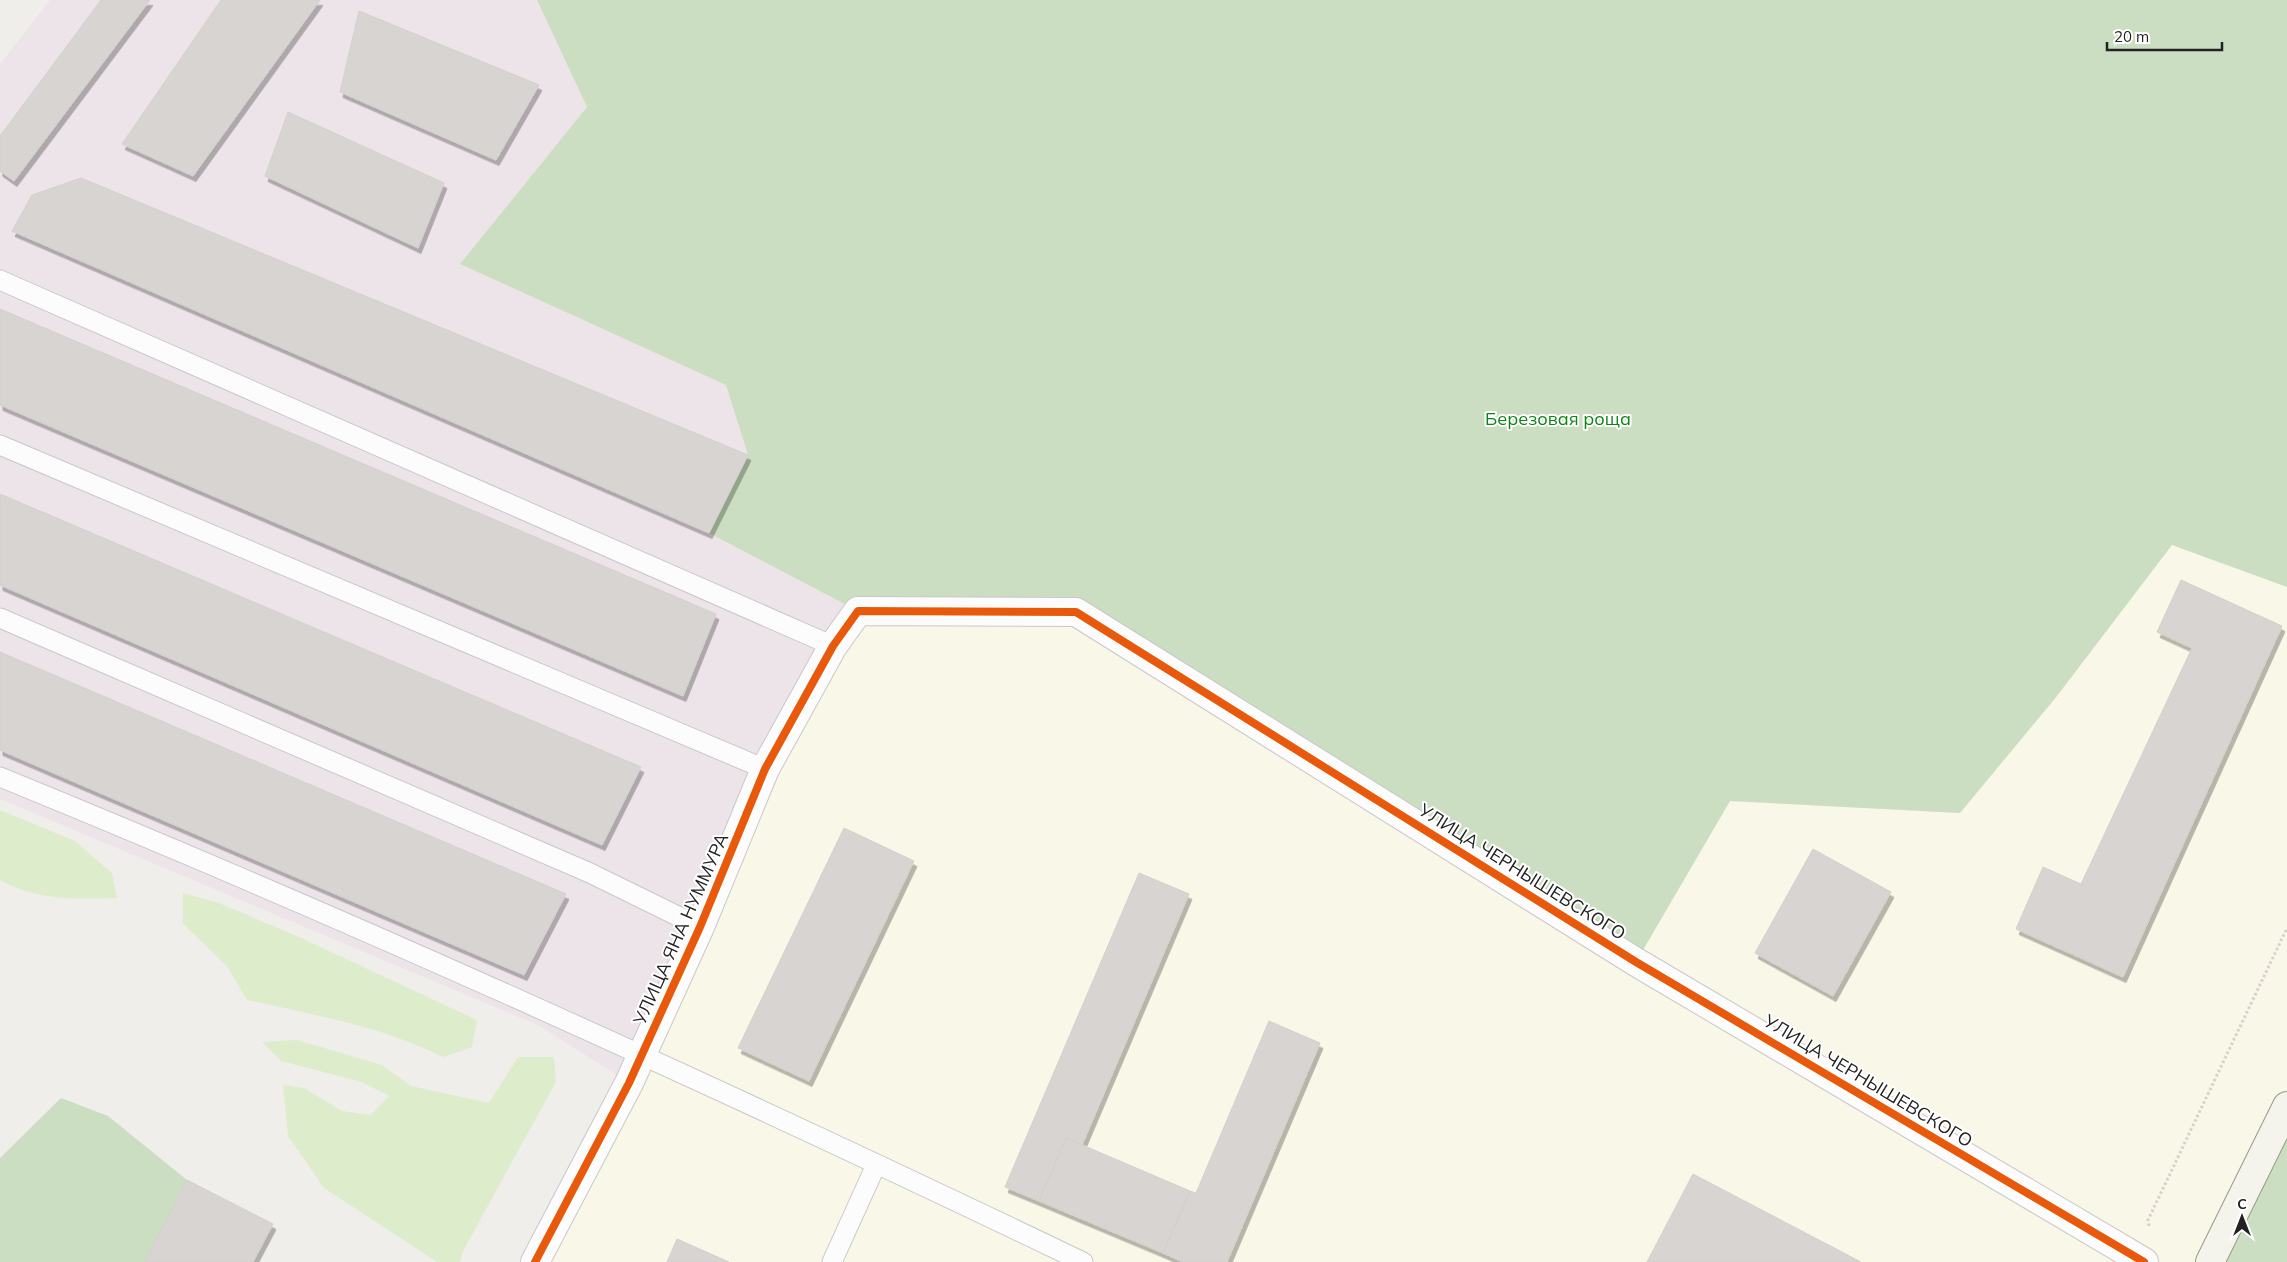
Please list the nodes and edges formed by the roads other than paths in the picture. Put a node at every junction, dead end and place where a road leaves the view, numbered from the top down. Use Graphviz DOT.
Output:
graph roads {
  1 [pos="0,280"];
  2 [pos="0,444"];
  3 [pos="858,611"];
  4 [pos="0,618"];
  5 [pos="833,646"];
  6 [pos="765,769"];
  7 [pos="0,777"];
  8 [pos="700,927"];
  9 [pos="641,1055"];
  10 [pos="2287,1106"];
  11 [pos="876,1165"];
  12 [pos="535,1262"];
  13 [pos="832,1262"];
  14 [pos="1083,1262"];
  15 [pos="2144,1262"];
  16 [pos="2210,1262"];
  1 -- 5 [label="lane"];
  2 -- 6 [label="lane"];
  3 -- 5 [label="street, УЛИЦА ЯНА НУММУРА"];
  3 -- 15 [label="street, УЛИЦА ЧЕРНЫШЕВСКОГО"];
  4 -- 8 [label="lane"];
  5 -- 6 [label="street, УЛИЦА ЯНА НУММУРА"];
  6 -- 8 [label="street, УЛИЦА ЯНА НУММУРА"];
  7 -- 9 [label="lane"];
  8 -- 9 [label="street, УЛИЦА ЯНА НУММУРА"];
  9 -- 11 [label="lane"];
  9 -- 12 [label="street, УЛИЦА ЯНА НУММУРА"];
  10 -- 16 [label="street"];
  11 -- 13 [label="lane"];
  11 -- 14 [label="lane"];
}
